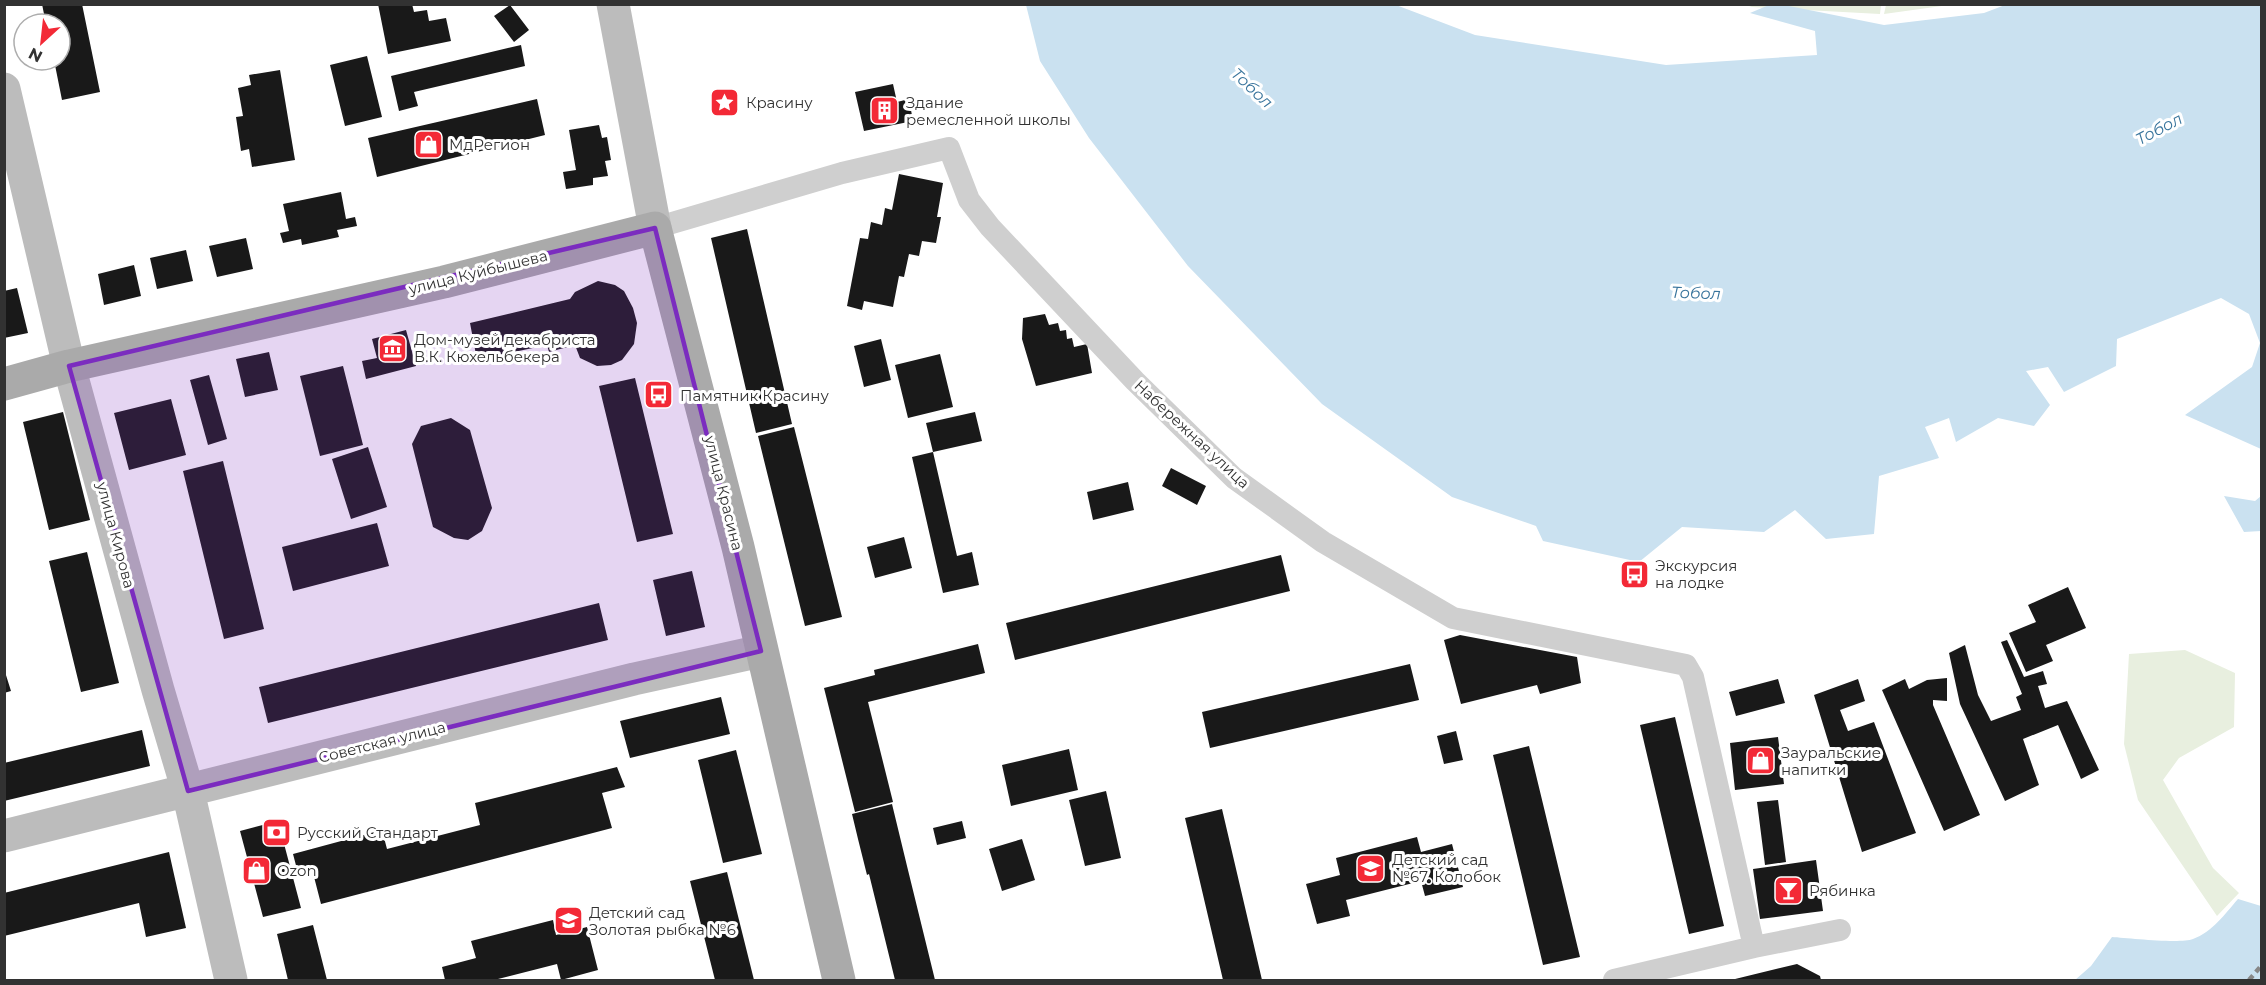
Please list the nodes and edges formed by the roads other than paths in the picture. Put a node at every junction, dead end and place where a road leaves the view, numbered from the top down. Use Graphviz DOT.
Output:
graph roads {
  1 [pos="613,4"];
  2 [pos="4,89"];
  3 [pos="949,148"];
  4 [pos="655,228"];
  5 [pos="69,366"];
  6 [pos="4,384"];
  7 [pos="761,651"];
  8 [pos="188,791"];
  9 [pos="4,836"];
  10 [pos="1840,930"];
  11 [pos="1754,947"];
  12 [pos="231,981"];
  13 [pos="839,981"];
  14 [pos="1614,981"];
  1 -- 4 [label="street, улица Красина"];
  2 -- 5 [label="street, улица Кирова"];
  3 -- 4 [label="street, улица Куйбышева"];
  3 -- 11 [label="street, Набережная улица"];
  4 -- 5 [label="main road, улица Куйбышева"];
  4 -- 7 [label="main road, улица Красина"];
  5 -- 6 [label="main road, улица Куйбышева"];
  5 -- 8 [label="street, улица Кирова"];
  7 -- 8 [label="street, Советская улица"];
  7 -- 13 [label="main road, улица Красина"];
  8 -- 9 [label="street, Советская улица"];
  8 -- 12 [label="street, улица Кирова"];
  10 -- 11 [label="street"];
  11 -- 14 [label="street"];
}
